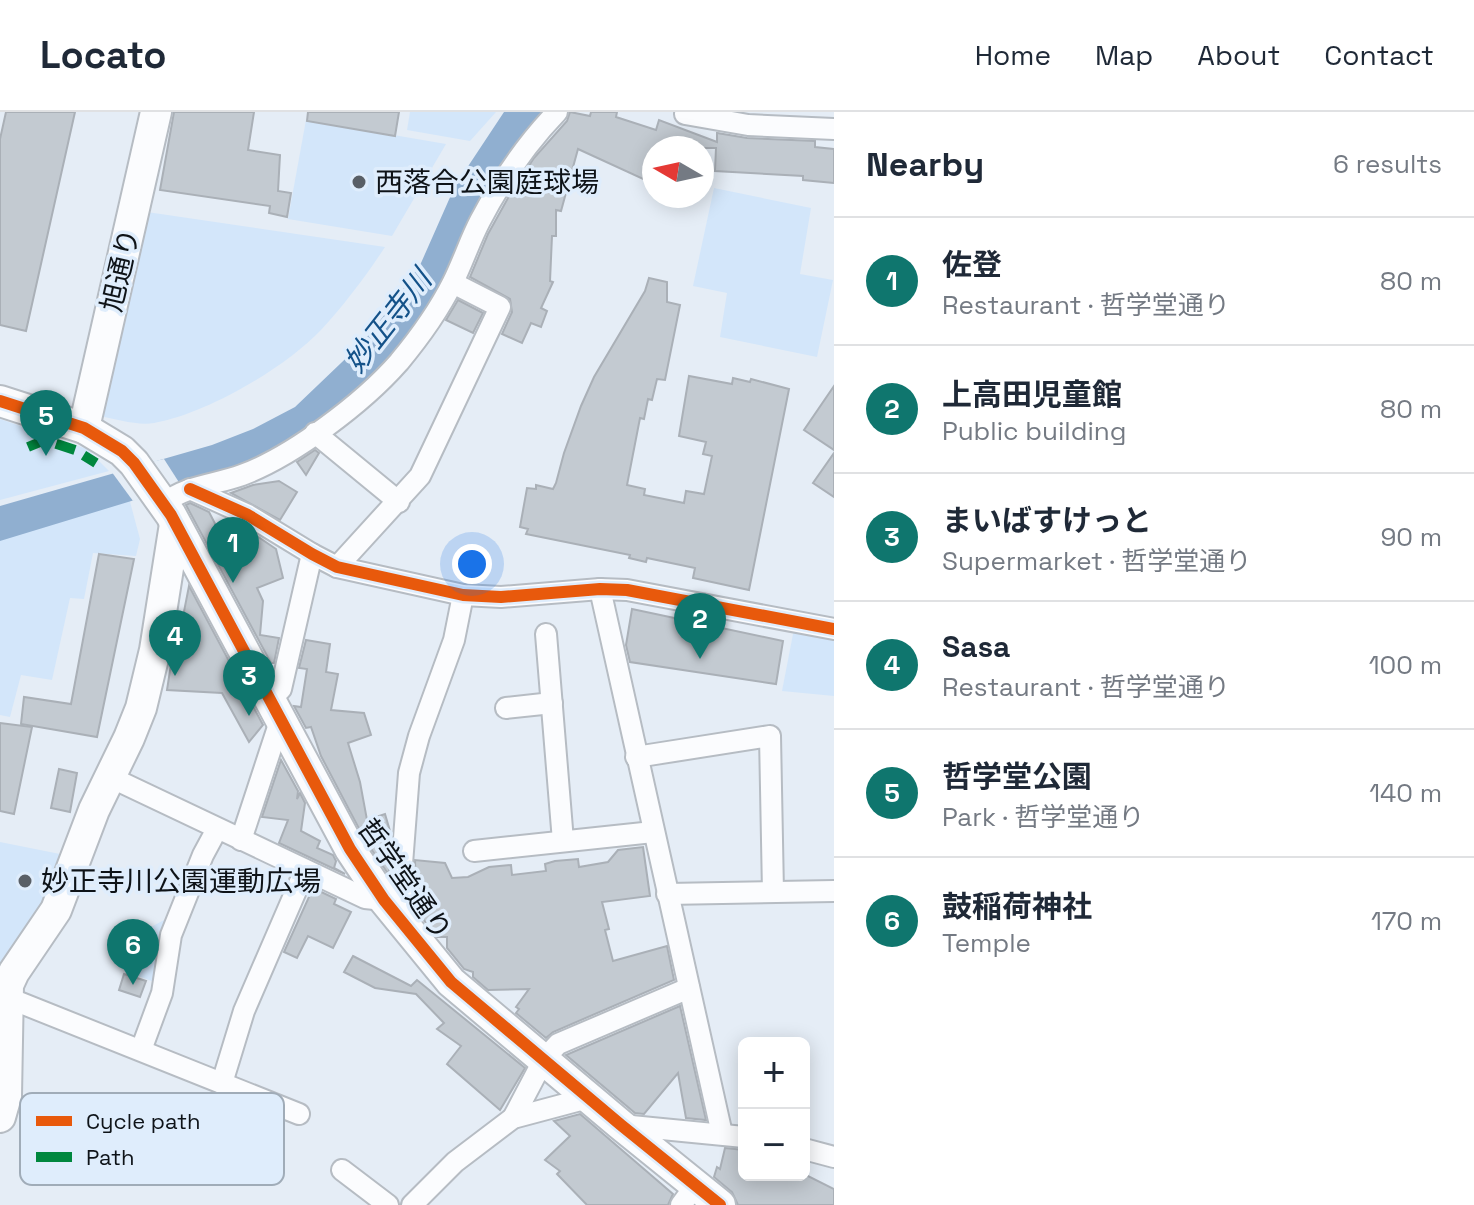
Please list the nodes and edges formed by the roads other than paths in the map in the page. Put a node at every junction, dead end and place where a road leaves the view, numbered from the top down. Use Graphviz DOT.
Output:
graph roads {
  1 [pos="156,112"];
  2 [pos="557,112"];
  3 [pos="685,114"];
  4 [pos="834,129"];
  5 [pos="453,283"];
  6 [pos="0,401"];
  7 [pos="84,428"];
  8 [pos="315,433"];
  9 [pos="190,489"];
  10 [pos="399,502"];
  11 [pos="165,508"];
  12 [pos="312,554"];
  13 [pos="337,567"];
  14 [pos="600,589"];
  15 [pos="463,595"];
  16 [pos="834,629"];
  17 [pos="546,634"];
  18 [pos="552,703"];
  19 [pos="276,708"];
  20 [pos="506,708"];
  21 [pos="636,757"];
  22 [pos="110,777"];
  23 [pos="217,829"];
  24 [pos="653,832"];
  25 [pos="241,840"];
  26 [pos="563,841"];
  27 [pos="474,851"];
  28 [pos="305,870"];
  29 [pos="834,891"];
  30 [pos="773,892"];
  31 [pos="667,894"];
  32 [pos="384,900"];
  33 [pos="403,924"];
  34 [pos="689,988"];
  35 [pos="6,997"];
  36 [pos="141,1050"];
  37 [pos="544,1059"];
  38 [pos="222,1083"];
  39 [pos="247,1093"];
  40 [pos="588,1098"];
  41 [pos="284,1108"];
  42 [pos="299,1114"];
  43 [pos="0,1117"];
  44 [pos="513,1118"];
  45 [pos="621,1125"];
  46 [pos="722,1134"];
  47 [pos="738,1136"];
  48 [pos="810,1151"];
  49 [pos="834,1157"];
  50 [pos="342,1170"];
  51 [pos="688,1196"];
  52 [pos="388,1205"];
  53 [pos="412,1205"];
  54 [pos="720,1205"];
  1 -- 7 [label="street, 旭通り"];
  2 -- 5 [label="street"];
  3 -- 4 [label="street"];
  5 -- 8 [label="street"];
  5 -- 10 [label="street"];
  6 -- 7 [label="street"];
  7 -- 11 [label="street, 哲学堂通り"];
  8 -- 9 [label="street"];
  8 -- 10 [label="street"];
  9 -- 11 [label="street"];
  9 -- 12 [label="street"];
  10 -- 13 [label="street"];
  11 -- 19 [label="street, 哲学堂通り"];
  11 -- 22 [label="street"];
  12 -- 13 [label="street"];
  12 -- 19 [label="street"];
  13 -- 15 [label="street"];
  14 -- 15 [label="street"];
  14 -- 16 [label="street"];
  14 -- 21 [label="street"];
  15 -- 33 [label="street"];
  17 -- 18 [label="street"];
  18 -- 20 [label="street"];
  18 -- 26 [label="street"];
  19 -- 25 [label="street"];
  19 -- 32 [label="street, 哲学堂通り"];
  21 -- 24 [label="street"];
  21 -- 30 [label="street"];
  22 -- 23 [label="street"];
  22 -- 35 [label="street"];
  23 -- 25 [label="street"];
  23 -- 36 [label="street"];
  24 -- 26 [label="street"];
  24 -- 31 [label="street"];
  25 -- 28 [label="street"];
  26 -- 27 [label="street"];
  28 -- 32 [label="street"];
  28 -- 38 [label="street"];
  29 -- 30 [label="street"];
  30 -- 31 [label="street"];
  31 -- 34 [label="street"];
  32 -- 33 [label="street, 哲学堂通り"];
  33 -- 37 [label="street, 哲学堂通り"];
  34 -- 37 [label="street"];
  34 -- 46 [label="street"];
  35 -- 36 [label="street"];
  35 -- 43 [label="street"];
  36 -- 38 [label="street"];
  37 -- 40 [label="street, 哲学堂通り"];
  37 -- 44 [label="street"];
  38 -- 39 [label="street"];
  40 -- 44 [label="street"];
  40 -- 45 [label="street, 哲学堂通り"];
  41 -- 42 [label="street"];
  44 -- 53 [label="street"];
  45 -- 46 [label="street"];
  45 -- 51 [label="street, 哲学堂通り"];
  46 -- 47 [label="street"];
  48 -- 49 [label="street"];
  50 -- 52 [label="street"];
  51 -- 54 [label="street, 哲学堂通り"];
}
